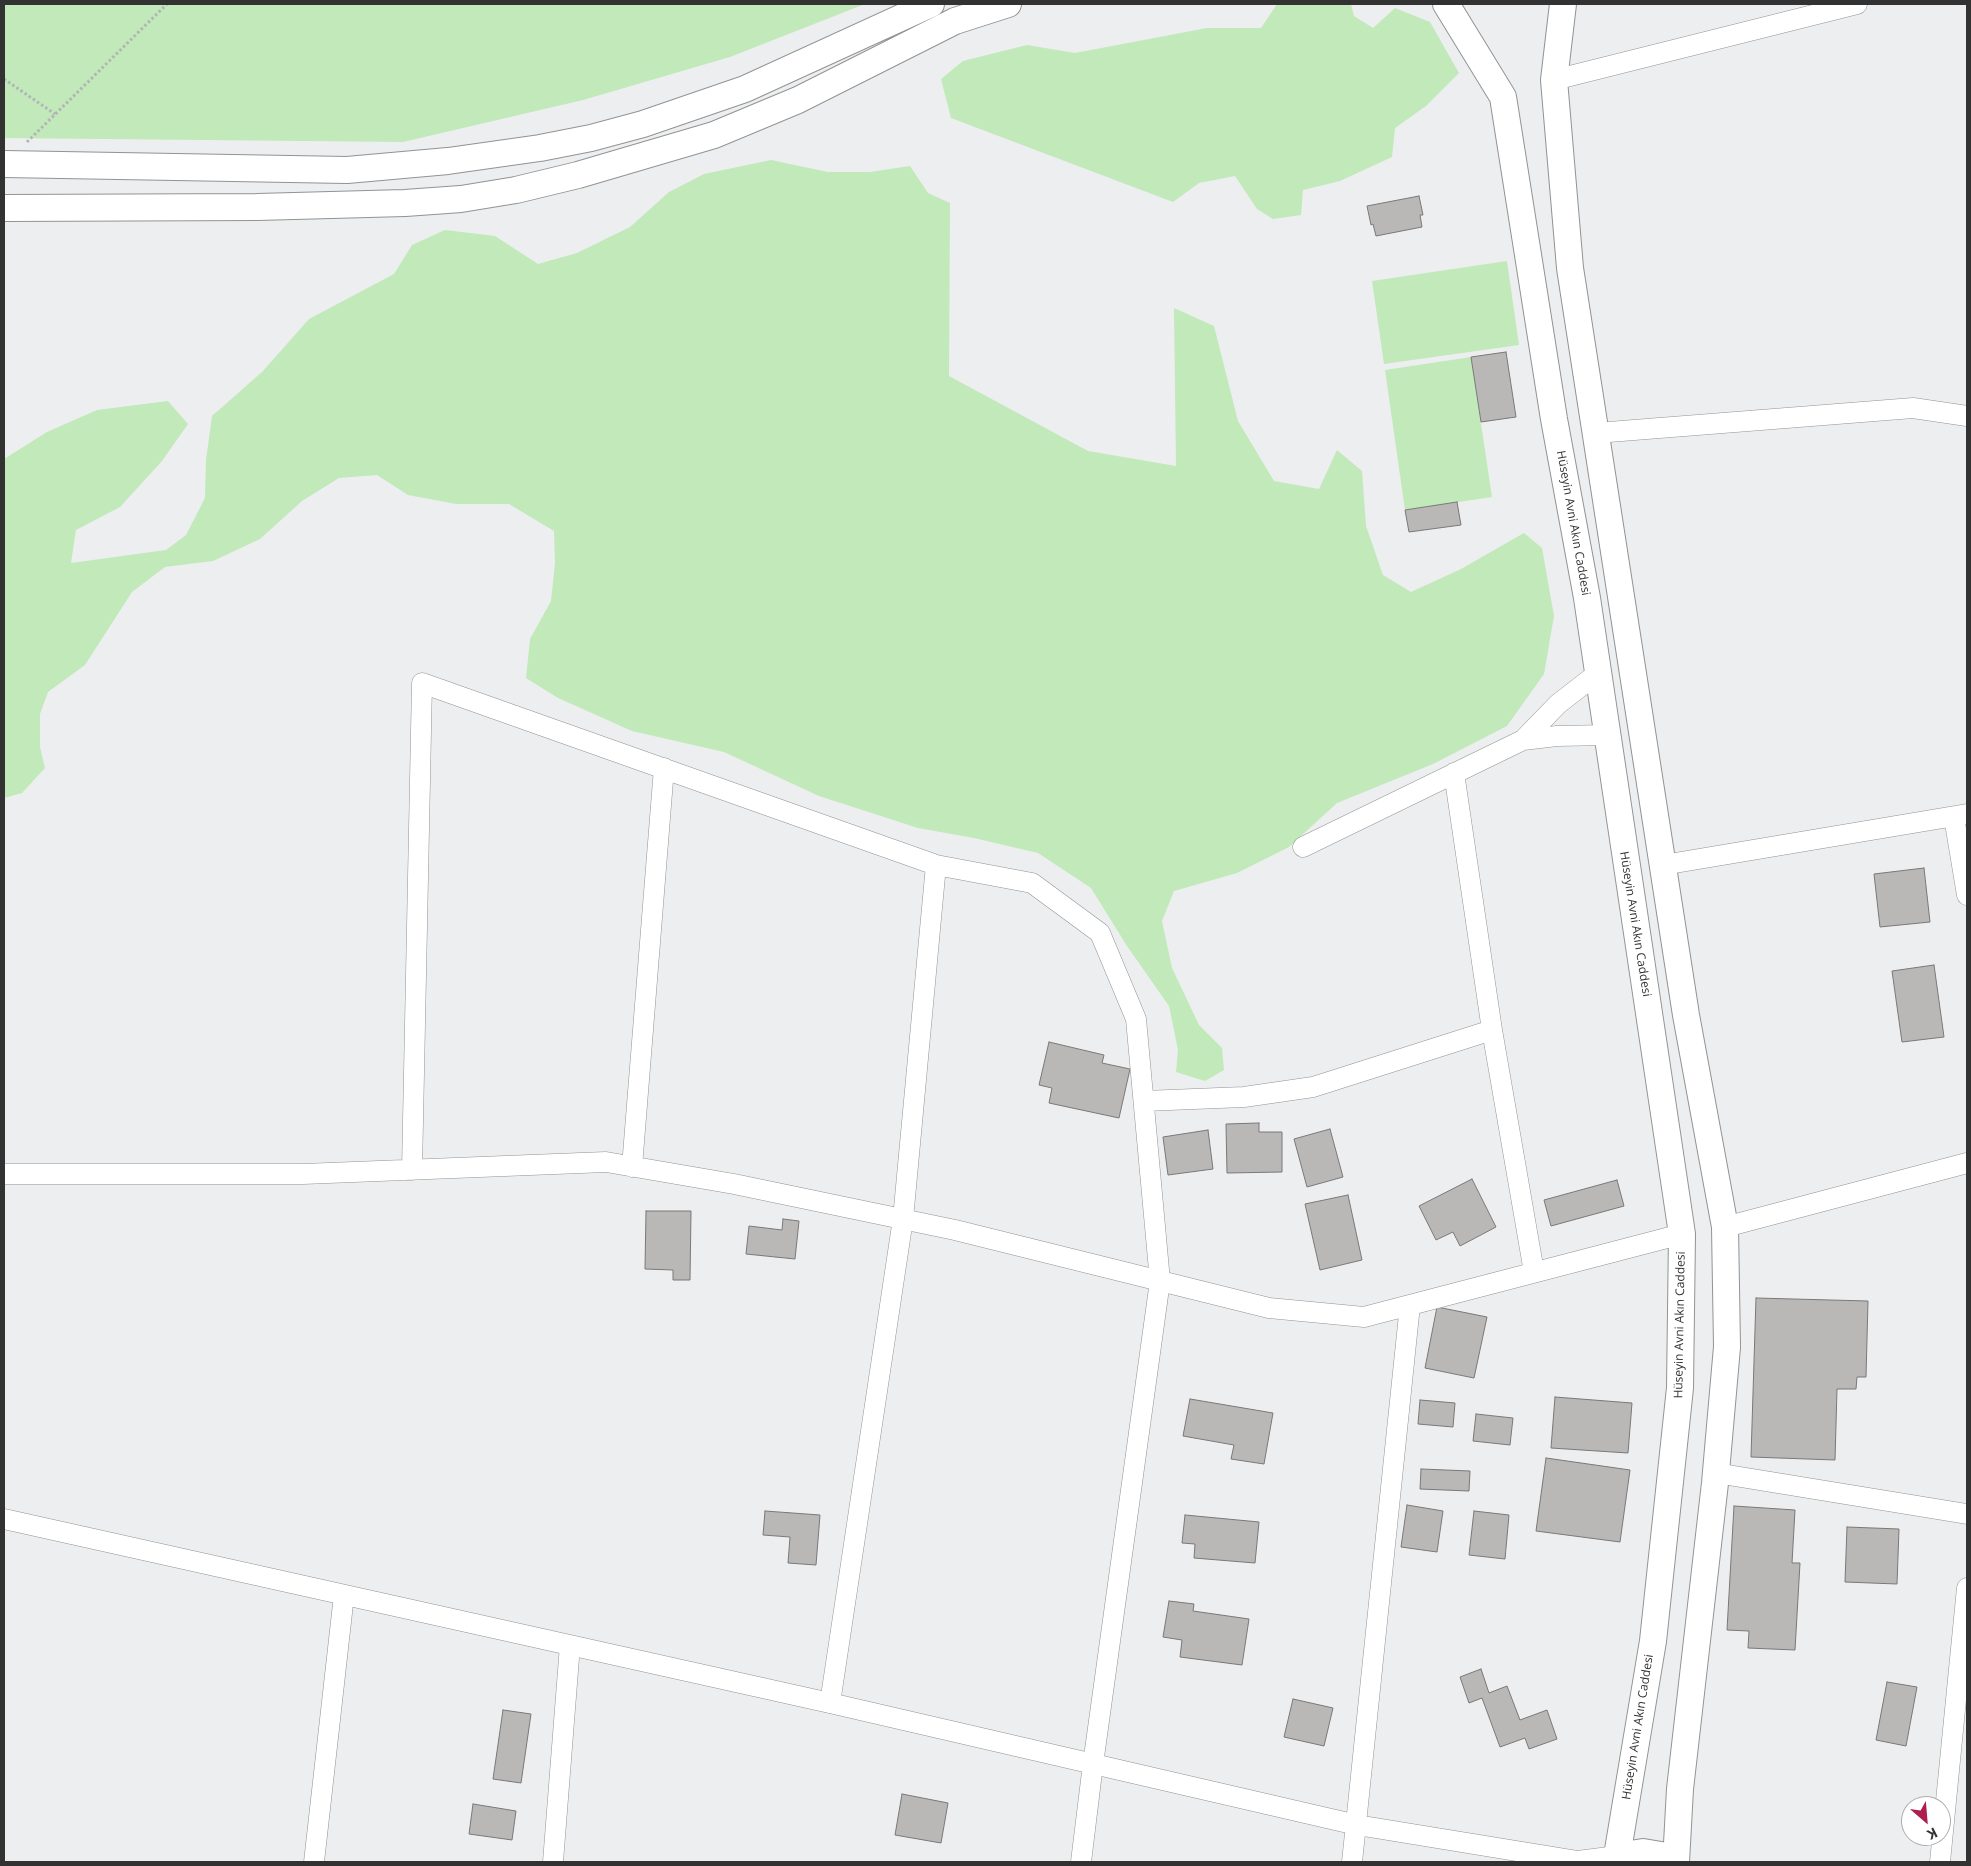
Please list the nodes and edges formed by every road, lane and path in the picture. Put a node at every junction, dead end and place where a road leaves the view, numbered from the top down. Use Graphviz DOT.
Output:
graph roads {
  1 [pos="167,4"];
  2 [pos="932,4"];
  3 [pos="1008,4"];
  4 [pos="1446,4"];
  5 [pos="1563,4"];
  6 [pos="1857,4"];
  7 [pos="4,79"];
  8 [pos="1554,80"];
  9 [pos="55,114"];
  10 [pos="4,164"];
  11 [pos="4,208"];
  12 [pos="1967,416"];
  13 [pos="1596,433"];
  14 [pos="1598,673"];
  15 [pos="1607,735"];
  16 [pos="1523,740"];
  17 [pos="664,768"];
  18 [pos="1454,773"];
  19 [pos="1961,815"];
  20 [pos="1303,847"];
  21 [pos="936,864"];
  22 [pos="1663,865"];
  23 [pos="1967,896"];
  24 [pos="1492,1030"];
  25 [pos="1144,1101"];
  26 [pos="1967,1163"];
  27 [pos="632,1167"];
  28 [pos="412,1170"];
  29 [pos="4,1174"];
  30 [pos="903,1219"];
  31 [pos="1725,1226"];
  32 [pos="1682,1234"];
  33 [pos="1534,1272"];
  34 [pos="1160,1281"];
  35 [pos="1410,1305"];
  36 [pos="1716,1473"];
  37 [pos="1967,1514"];
  38 [pos="4,1519"];
  39 [pos="1967,1588"];
  40 [pos="344,1594"];
  41 [pos="570,1645"];
  42 [pos="830,1703"];
  43 [pos="1093,1764"];
  44 [pos="1357,1825"];
  45 [pos="1616,1859"];
  46 [pos="314,1862"];
  47 [pos="553,1862"];
  48 [pos="1081,1862"];
  49 [pos="1352,1862"];
  50 [pos="1579,1862"];
  51 [pos="1678,1862"];
  52 [pos="1940,1862"];
  1 -- 9 [label="path"];
  2 -- 10 [label="main road"];
  3 -- 11 [label="main road"];
  4 -- 14 [label="main road, Hüseyin Avni Akın Caddesi"];
  5 -- 8 [label="main road"];
  6 -- 8 [label="street"];
  7 -- 9 [label="path"];
  8 -- 13 [label="main road"];
  9 -- 10 [label="path"];
  12 -- 13 [label="street"];
  13 -- 22 [label="main road"];
  14 -- 15 [label="main road, Hüseyin Avni Akın Caddesi"];
  14 -- 16 [label="street"];
  15 -- 16 [label="street"];
  15 -- 32 [label="main road, Hüseyin Avni Akın Caddesi"];
  16 -- 18 [label="street"];
  17 -- 21 [label="street"];
  17 -- 27 [label="street"];
  17 -- 28 [label="street"];
  18 -- 20 [label="street"];
  18 -- 24 [label="street"];
  19 -- 22 [label="street"];
  19 -- 23 [label="street"];
  21 -- 25 [label="street"];
  21 -- 30 [label="street"];
  22 -- 31 [label="main road"];
  24 -- 25 [label="street"];
  24 -- 33 [label="street"];
  25 -- 34 [label="street"];
  26 -- 31 [label="street"];
  27 -- 28 [label="street"];
  27 -- 30 [label="street"];
  28 -- 29 [label="street"];
  30 -- 34 [label="street"];
  30 -- 42 [label="street"];
  31 -- 36 [label="main road"];
  32 -- 33 [label="street"];
  32 -- 45 [label="main road, Hüseyin Avni Akın Caddesi"];
  33 -- 35 [label="street"];
  34 -- 35 [label="street"];
  34 -- 43 [label="street"];
  35 -- 44 [label="street"];
  36 -- 37 [label="street"];
  36 -- 51 [label="main road"];
  38 -- 40 [label="street"];
  39 -- 52 [label="street"];
  40 -- 41 [label="street"];
  40 -- 46 [label="street"];
  41 -- 42 [label="street"];
  41 -- 47 [label="street"];
  42 -- 43 [label="street"];
  43 -- 44 [label="street"];
  43 -- 48 [label="street"];
  44 -- 49 [label="street"];
  44 -- 50 [label="street"];
  45 -- 50 [label="street"];
  45 -- 51 [label="main road"];
}
